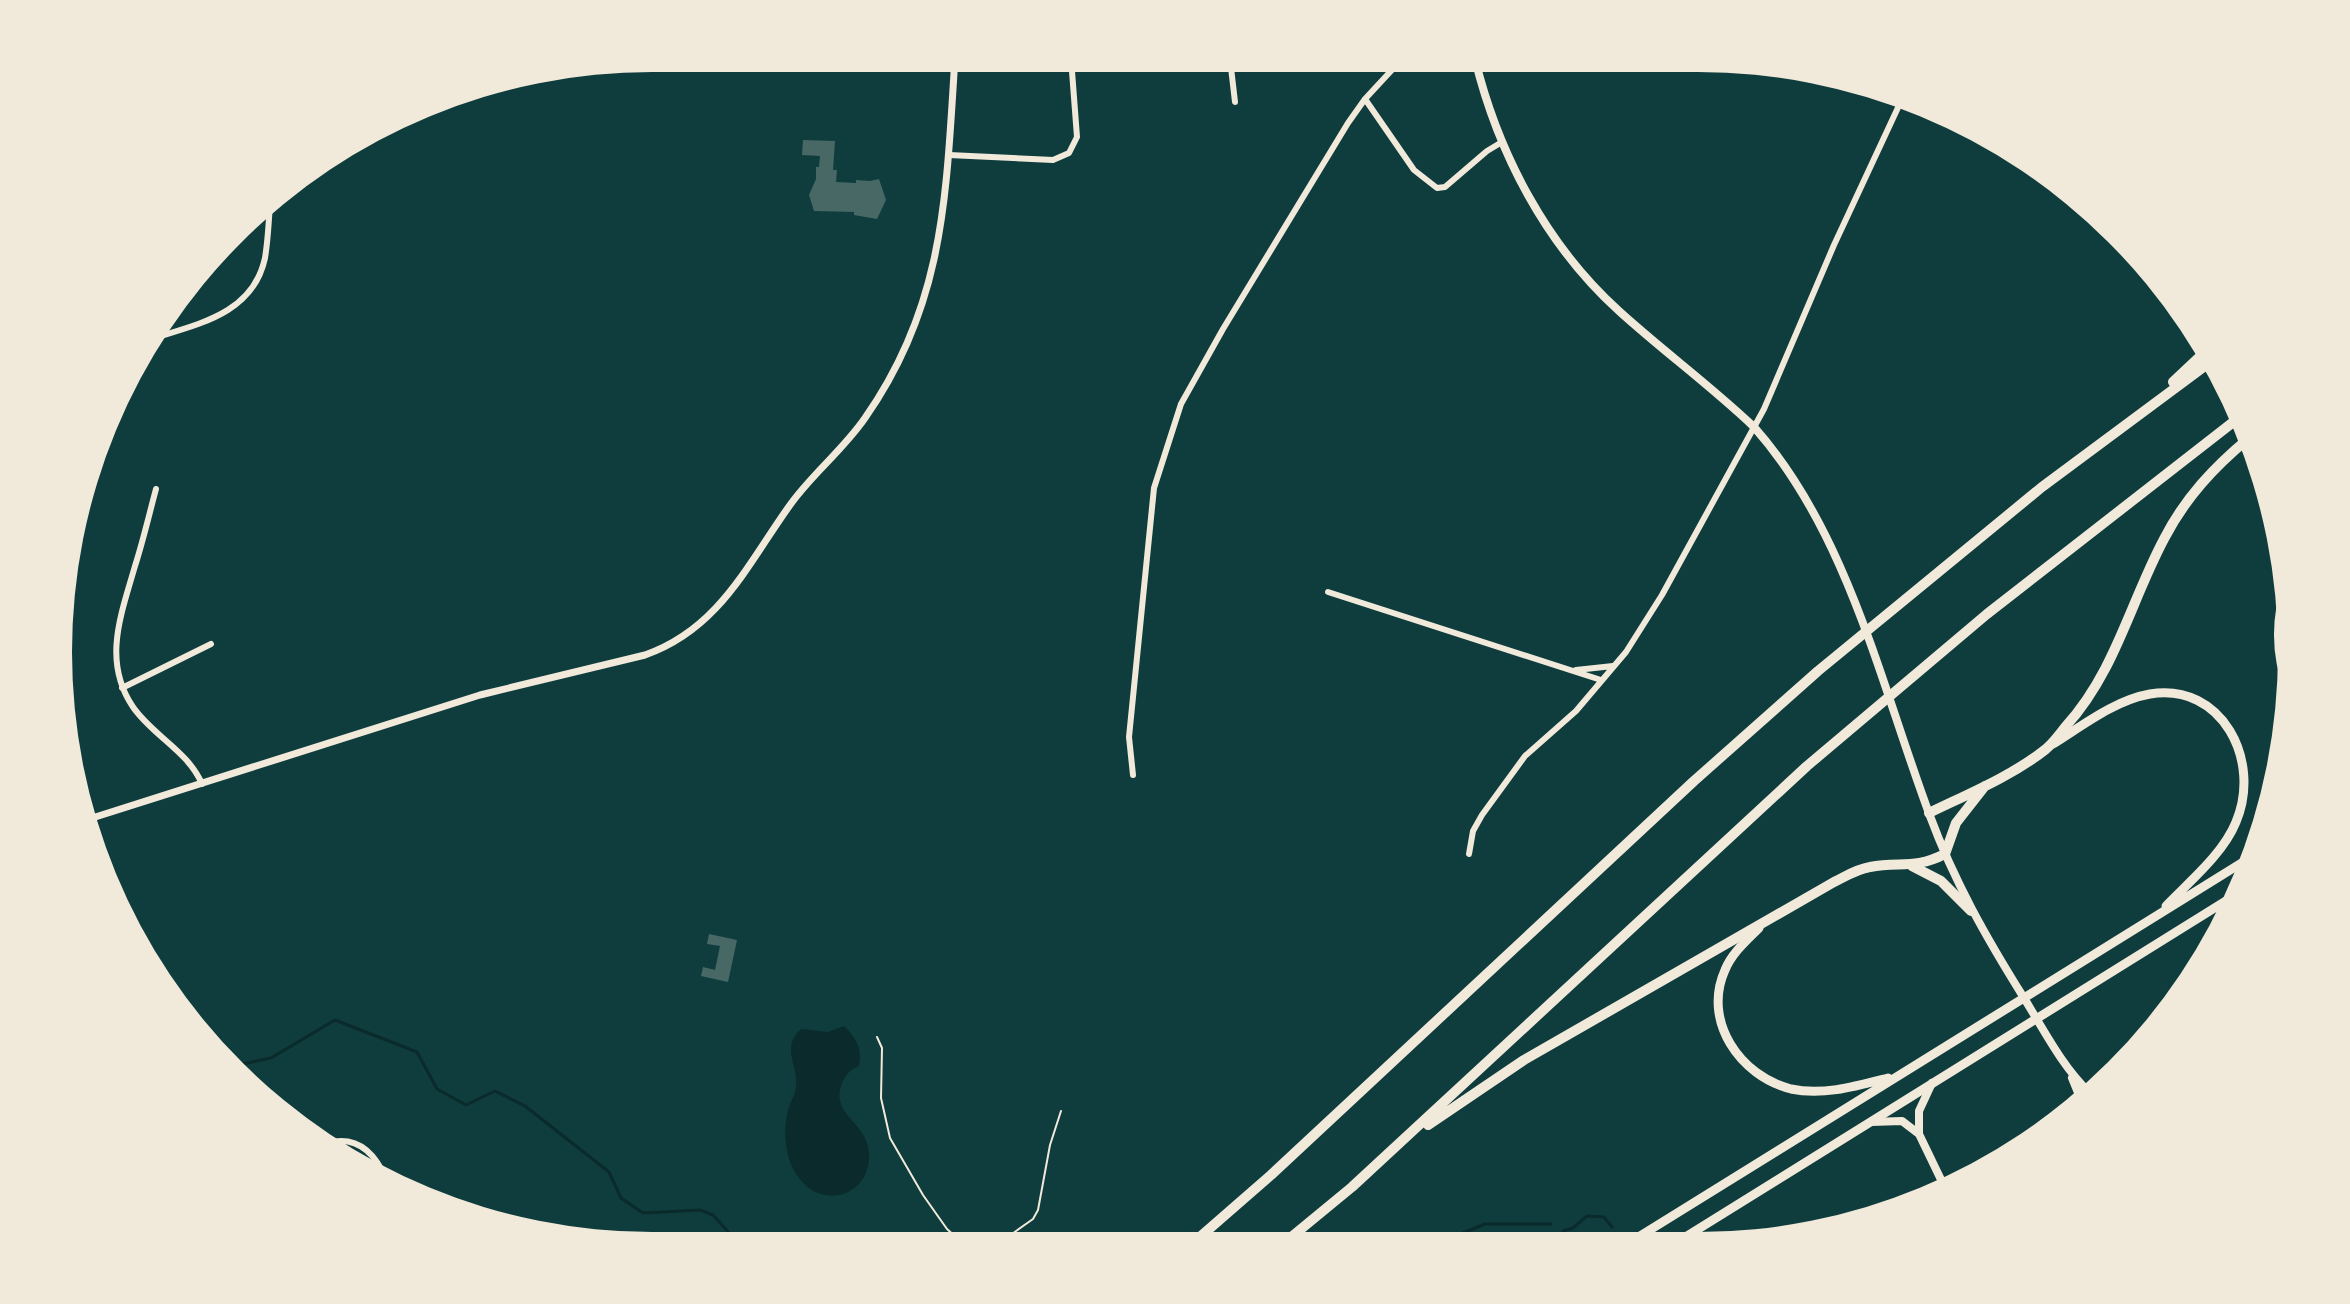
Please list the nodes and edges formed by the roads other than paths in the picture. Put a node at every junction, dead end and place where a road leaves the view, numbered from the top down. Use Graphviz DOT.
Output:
graph roads {
  1 [pos="954,72"];
  2 [pos="1072,72"];
  3 [pos="1232,72"];
  4 [pos="1390,72"];
  5 [pos="1478,72"];
  6 [pos="1365,99"];
  7 [pos="1235,102"];
  8 [pos="1898,108"];
  9 [pos="1502,142"];
  10 [pos="949,155"];
  11 [pos="269,217"];
  12 [pos="168,333"];
  13 [pos="2198,359"];
  14 [pos="2203,367"];
  15 [pos="2144,410"];
  16 [pos="2231,424"];
  17 [pos="1754,427"];
  18 [pos="2240,446"];
  19 [pos="156,489"];
  20 [pos="1328,592"];
  21 [pos="2277,620"];
  22 [pos="211,644"];
  23 [pos="2278,655"];
  24 [pos="1613,666"];
  25 [pos="1576,670"];
  26 [pos="1601,680"];
  27 [pos="122,688"];
  28 [pos="2046,748"];
  29 [pos="1133,775"];
  30 [pos="203,785"];
  31 [pos="1985,786"];
  32 [pos="1929,813"];
  33 [pos="97,817"];
  34 [pos="1469,854"];
  35 [pos="1945,854"];
  36 [pos="1910,866"];
  37 [pos="2237,866"];
  38 [pos="2220,904"];
  39 [pos="1971,911"];
  40 [pos="2157,915"];
  41 [pos="1764,924"];
  42 [pos="2065,1062"];
  43 [pos="1899,1075"];
  44 [pos="1932,1083"];
  45 [pos="2083,1085"];
  46 [pos="2077,1090"];
  47 [pos="1870,1122"];
  48 [pos="1919,1134"];
  49 [pos="340,1140"];
  50 [pos="1391,1151"];
  51 [pos="378,1163"];
  52 [pos="1941,1178"];
  53 [pos="1206,1232"];
  54 [pos="1297,1232"];
  55 [pos="1646,1232"];
  56 [pos="1693,1232"];
  1 -- 10 [label="street"];
  2 -- 10 [label="street"];
  3 -- 7 [label="street"];
  4 -- 6 [label="street"];
  5 -- 9 [label="main road"];
  6 -- 9 [label="street"];
  6 -- 29 [label="street"];
  8 -- 17 [label="street"];
  9 -- 17 [label="main road"];
  10 -- 30 [label="street"];
  11 -- 12 [label="street"];
  13 -- 15 [label="highway"];
  14 -- 15 [label="highway"];
  15 -- 53 [label="highway"];
  16 -- 50 [label="highway"];
  17 -- 24 [label="street"];
  17 -- 32 [label="main road"];
  18 -- 28 [label="highway"];
  19 -- 27 [label="street"];
  20 -- 25 [label="street"];
  21 -- 23 [label="street"];
  22 -- 27 [label="street"];
  24 -- 25 [label="street"];
  24 -- 26 [label="street"];
  25 -- 26 [label="street"];
  26 -- 34 [label="street"];
  27 -- 30 [label="street"];
  28 -- 31 [label="highway"];
  28 -- 40 [label="main road"];
  30 -- 33 [label="street"];
  31 -- 32 [label="highway"];
  31 -- 35 [label="highway"];
  32 -- 35 [label="main road"];
  35 -- 36 [label="highway"];
  35 -- 39 [label="main road"];
  36 -- 39 [label="highway"];
  36 -- 41 [label="highway"];
  37 -- 40 [label="main road"];
  38 -- 44 [label="main road"];
  39 -- 42 [label="main road"];
  40 -- 43 [label="main road"];
  41 -- 43 [label="main road"];
  41 -- 50 [label="highway"];
  42 -- 45 [label="main road"];
  42 -- 46 [label="main road"];
  43 -- 55 [label="main road"];
  44 -- 47 [label="main road"];
  44 -- 48 [label="main road"];
  47 -- 48 [label="main road"];
  47 -- 56 [label="main road"];
  48 -- 52 [label="main road"];
  49 -- 51 [label="street"];
  50 -- 54 [label="highway"];
}
